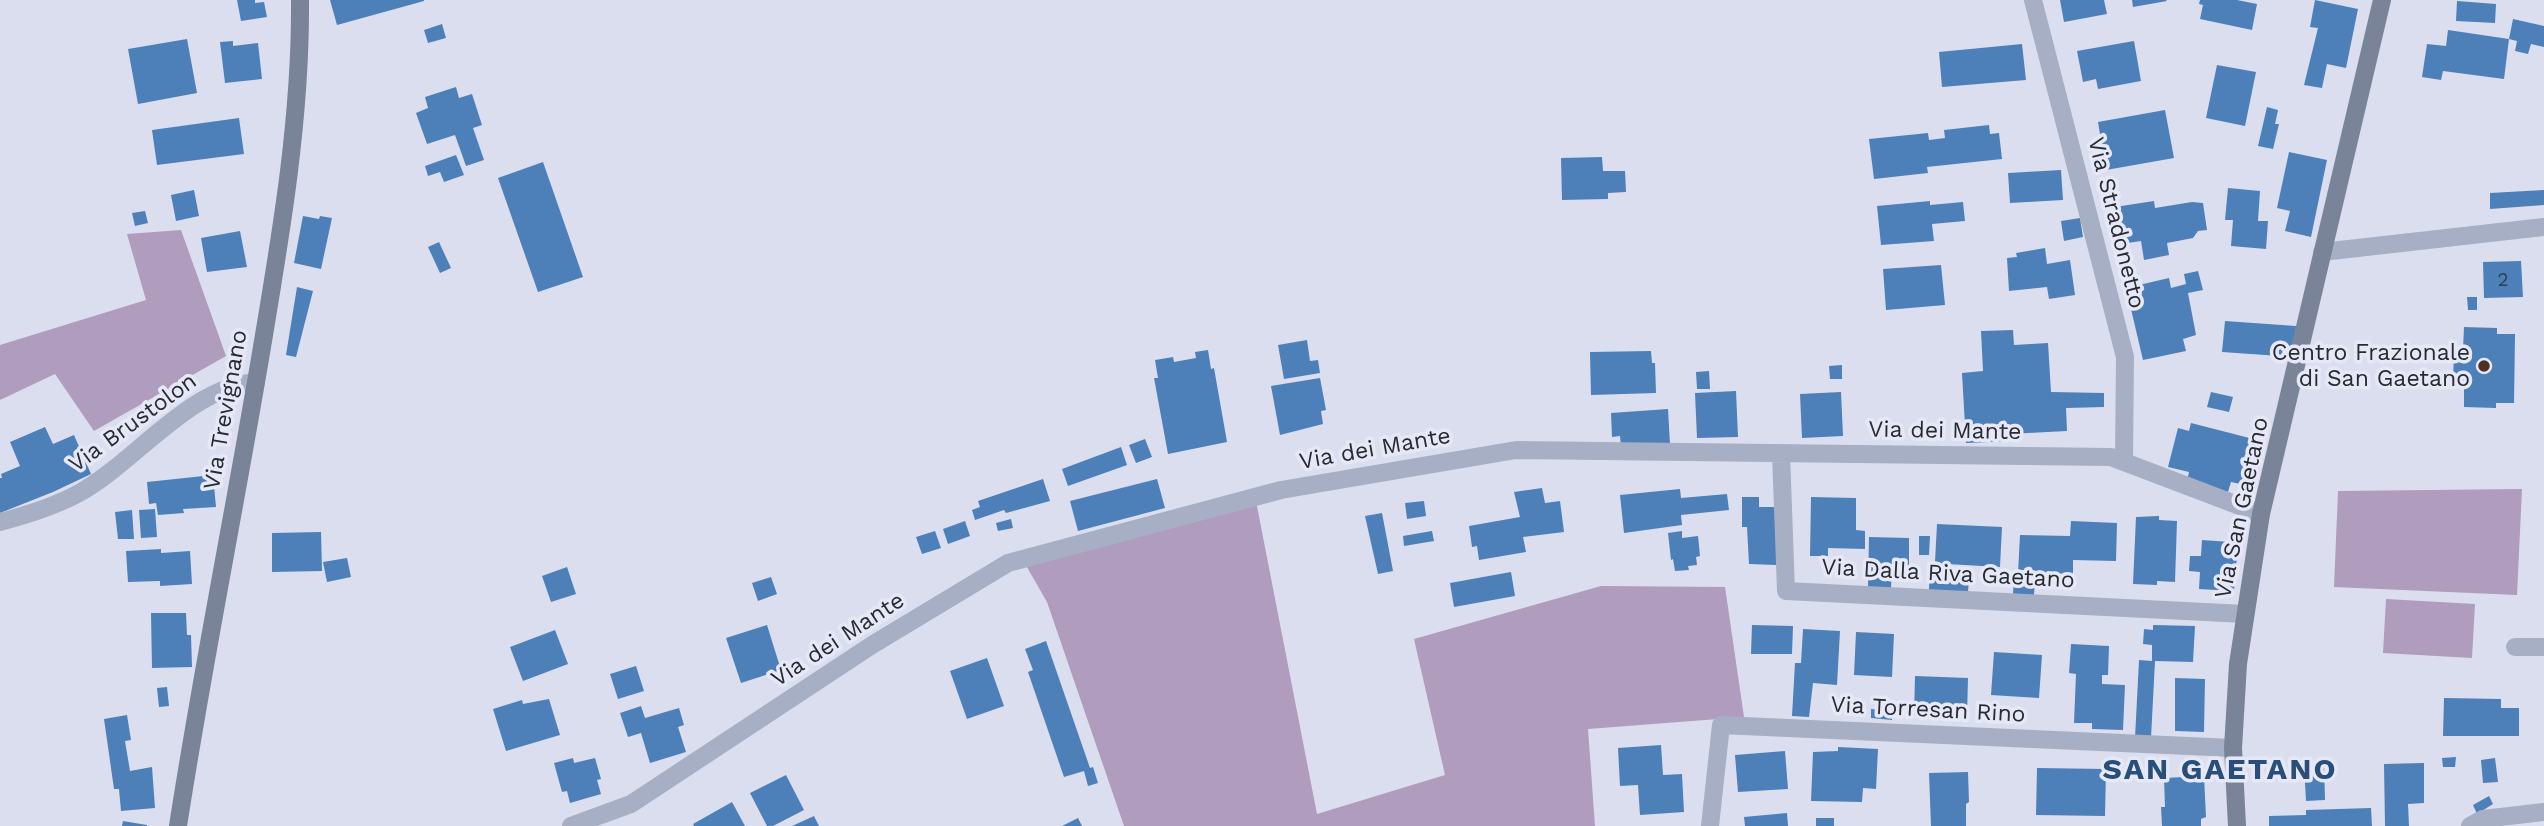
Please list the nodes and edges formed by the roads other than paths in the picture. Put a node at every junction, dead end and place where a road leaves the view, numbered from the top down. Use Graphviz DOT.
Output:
graph roads {
  1 [pos="300,0"];
  2 [pos="2033,0"];
  3 [pos="2382,0"];
  4 [pos="2544,227"];
  5 [pos="2322,252"];
  6 [pos="256,382"];
  7 [pos="1781,453"];
  8 [pos="2124,462"];
  9 [pos="2261,514"];
  10 [pos="0,522"];
  11 [pos="2245,614"];
  12 [pos="2515,647"];
  13 [pos="2544,647"];
  14 [pos="2233,748"];
  15 [pos="2544,812"];
  16 [pos="178,826"];
  17 [pos="571,826"];
  18 [pos="1710,826"];
  19 [pos="2237,826"];
  20 [pos="2470,826"];
  1 -- 6 [label="street, Via Trevignano"];
  2 -- 8 [label="street, Via Stradonetto"];
  3 -- 5 [label="street, Via San Gaetano"];
  4 -- 5 [label="street"];
  5 -- 9 [label="street, Via San Gaetano"];
  6 -- 10 [label="street, Via Brustolon"];
  6 -- 16 [label="street, Via Trevignano"];
  7 -- 8 [label="street, Via dei Mante"];
  7 -- 11 [label="street, Via Dalla Riva Gaetano"];
  7 -- 17 [label="street, Via dei Mante"];
  8 -- 9 [label="street, Via dei Mante"];
  9 -- 11 [label="street, Via San Gaetano"];
  11 -- 14 [label="street, Via San Gaetano"];
  12 -- 13 [label="street"];
  14 -- 18 [label="street, Via Torresan Rino"];
  14 -- 19 [label="street, Via San Gaetano"];
  15 -- 20 [label="street"];
}
